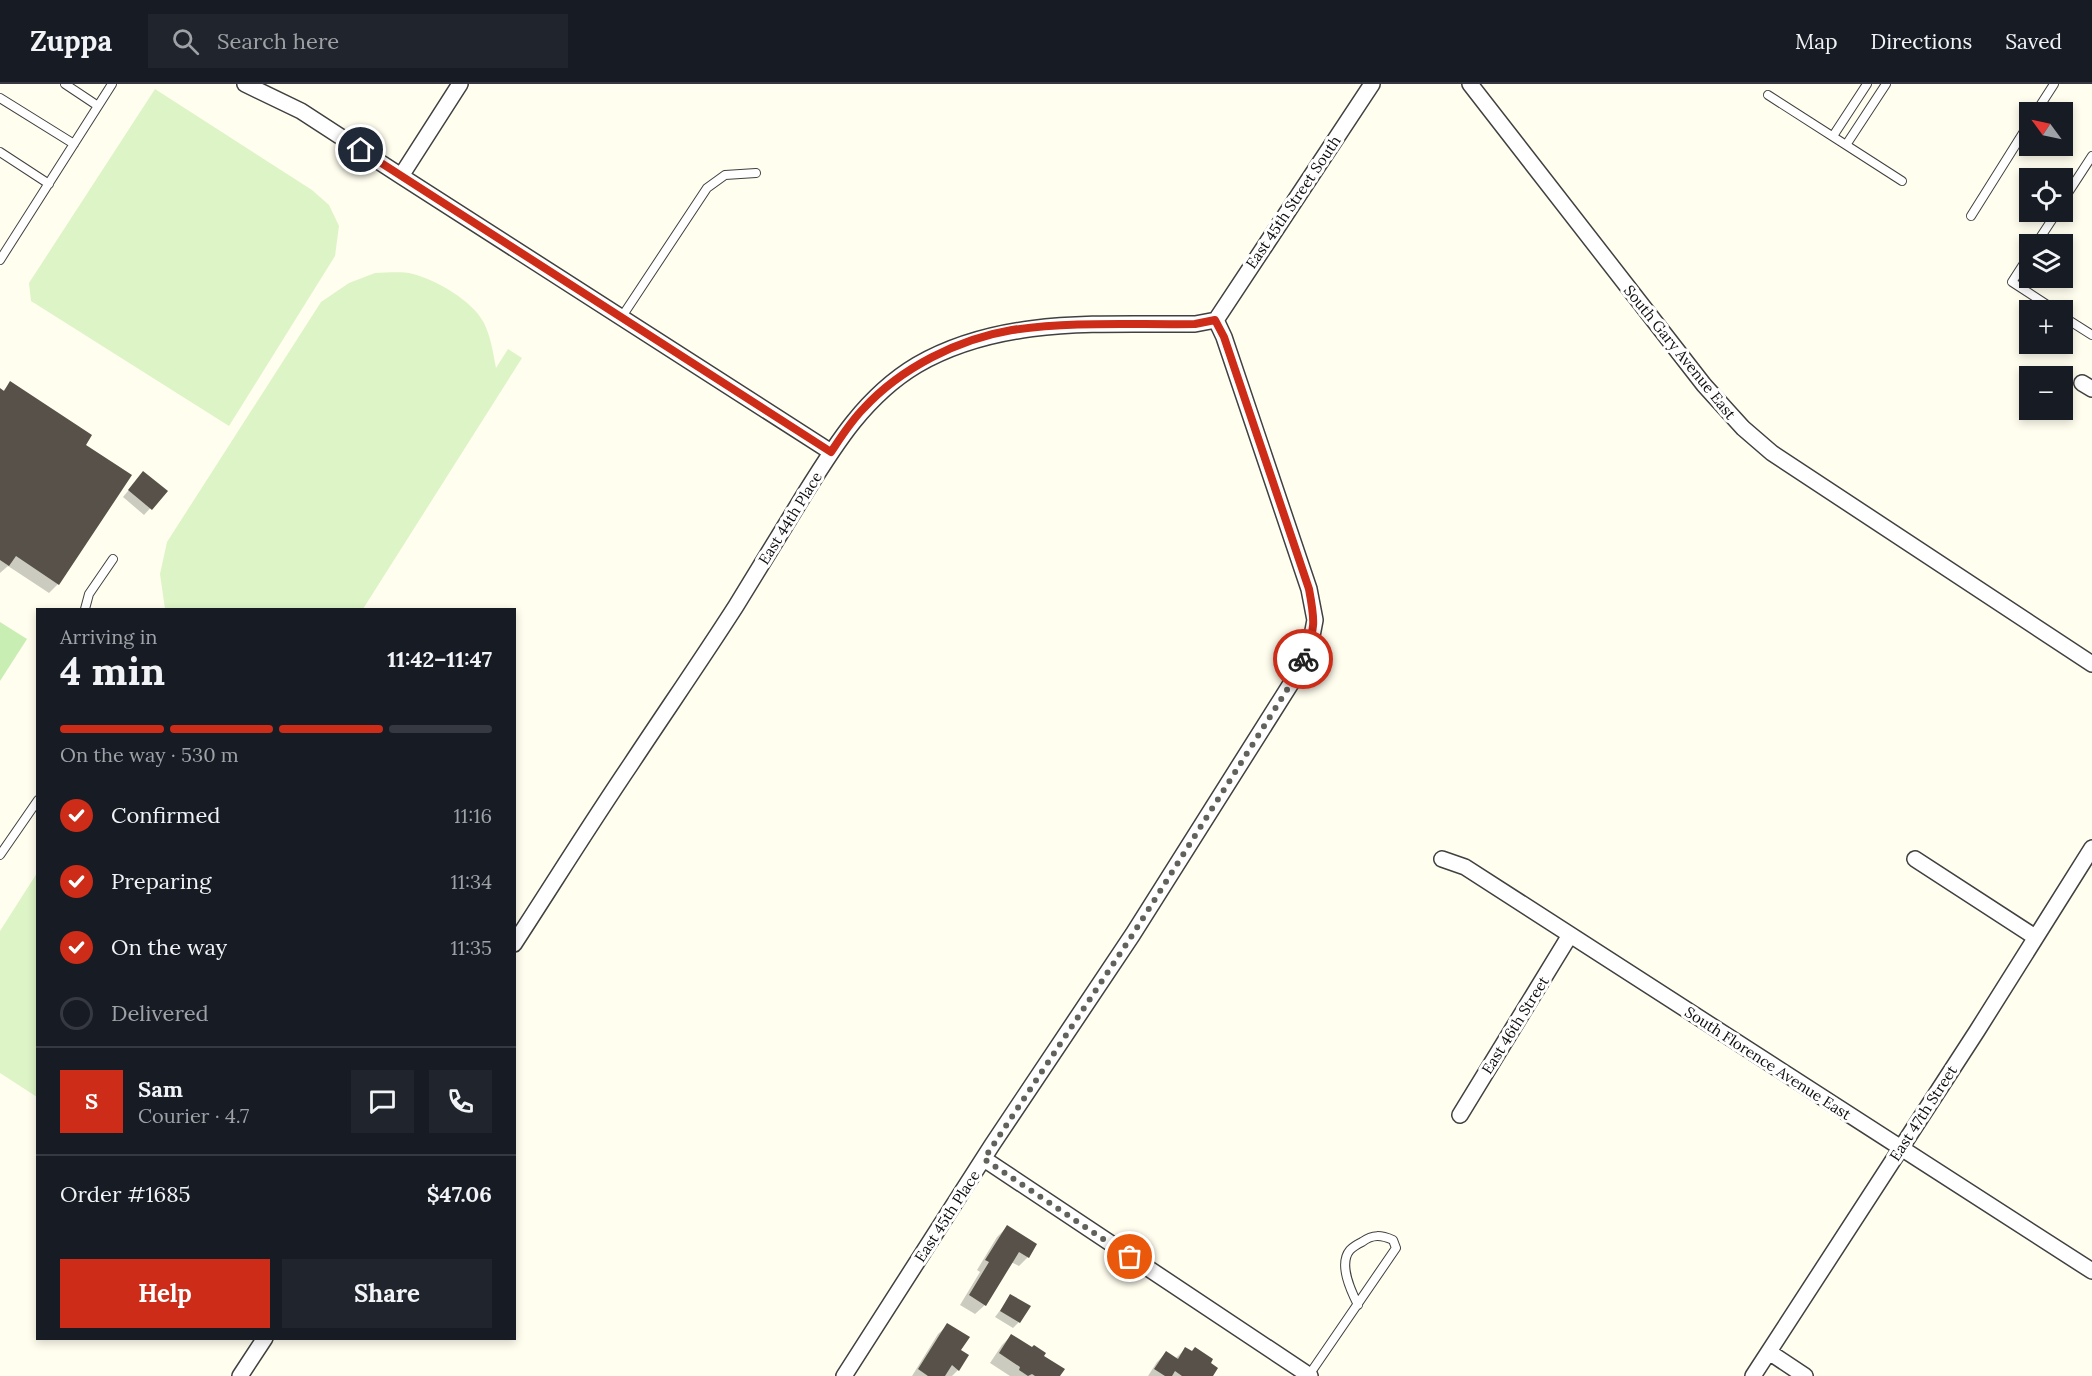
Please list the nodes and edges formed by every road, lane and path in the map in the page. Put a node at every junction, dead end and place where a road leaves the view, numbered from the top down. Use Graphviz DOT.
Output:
graph roads {
  1 [pos="64,84"];
  2 [pos="112,84"];
  3 [pos="245,84"];
  4 [pos="460,84"];
  5 [pos="1372,84"];
  6 [pos="1470,84"];
  7 [pos="1867,84"];
  8 [pos="1886,84"];
  9 [pos="2054,84"];
  10 [pos="1768,95"];
  11 [pos="0,98"];
  12 [pos="2042,102"];
  13 [pos="98,106"];
  14 [pos="1833,136"];
  15 [pos="2019,140"];
  16 [pos="74,144"];
  17 [pos="1846,145"];
  18 [pos="0,152"];
  19 [pos="2092,156"];
  20 [pos="756,173"];
  21 [pos="401,176"];
  22 [pos="1902,181"];
  23 [pos="49,184"];
  24 [pos="2073,185"];
  25 [pos="1971,216"];
  26 [pos="0,260"];
  27 [pos="2019,271"];
  28 [pos="2019,287"];
  29 [pos="2021,288"];
  30 [pos="2040,300"];
  31 [pos="621,318"];
  32 [pos="1215,320"];
  33 [pos="2073,323"];
  34 [pos="2092,335"];
  35 [pos="831,452"];
  36 [pos="113,559"];
  37 [pos="85,608"];
  38 [pos="2092,664"];
  39 [pos="36,803"];
  40 [pos="2092,848"];
  41 [pos="0,855"];
  42 [pos="1442,859"];
  43 [pos="1915,859"];
  44 [pos="1570,936"];
  45 [pos="2035,937"];
  46 [pos="516,941"];
  47 [pos="1460,1115"];
  48 [pos="1900,1149"];
  49 [pos="984,1159"];
  50 [pos="2092,1271"];
  51 [pos="1358,1305"];
  52 [pos="264,1340"];
  53 [pos="1769,1352"];
  54 [pos="240,1376"];
  55 [pos="844,1376"];
  56 [pos="1310,1376"];
  57 [pos="1753,1376"];
  58 [pos="1805,1376"];
  1 -- 13 [label="lane"];
  2 -- 13 [label="lane"];
  3 -- 21 [label="street"];
  4 -- 21 [label="street"];
  5 -- 32 [label="street, East 45th Street South"];
  6 -- 38 [label="street, South Gary Avenue East"];
  7 -- 14 [label="lane"];
  8 -- 17 [label="lane"];
  9 -- 12 [label="lane"];
  10 -- 14 [label="lane"];
  11 -- 16 [label="lane"];
  13 -- 16 [label="lane"];
  14 -- 17 [label="lane"];
  15 -- 25 [label="lane"];
  16 -- 23 [label="lane"];
  17 -- 22 [label="lane"];
  18 -- 23 [label="lane"];
  19 -- 24 [label="lane"];
  20 -- 31 [label="lane"];
  21 -- 31 [label="street"];
  23 -- 26 [label="lane"];
  27 -- 28 [label="lane"];
  29 -- 30 [label="lane"];
  31 -- 35 [label="street"];
  32 -- 35 [label="street, East 44th Place"];
  32 -- 49 [label="street, East 45th Place"];
  33 -- 34 [label="lane"];
  35 -- 46 [label="street, East 44th Place"];
  36 -- 37 [label="lane"];
  39 -- 41 [label="lane"];
  40 -- 45 [label="street, East 47th Street"];
  42 -- 44 [label="street, South Florence Avenue East"];
  43 -- 45 [label="street"];
  44 -- 47 [label="street, East 46th Street"];
  44 -- 48 [label="street, South Florence Avenue East"];
  45 -- 48 [label="street, East 47th Street"];
  48 -- 50 [label="street, South Florence Avenue East"];
  48 -- 53 [label="street, East 47th Street"];
  49 -- 55 [label="street, East 45th Place"];
  49 -- 56 [label="street"];
  51 -- 51 [label="lane"];
  51 -- 56 [label="lane"];
  52 -- 54 [label="street"];
  53 -- 57 [label="street, East 47th Street"];
  53 -- 58 [label="street"];
}
